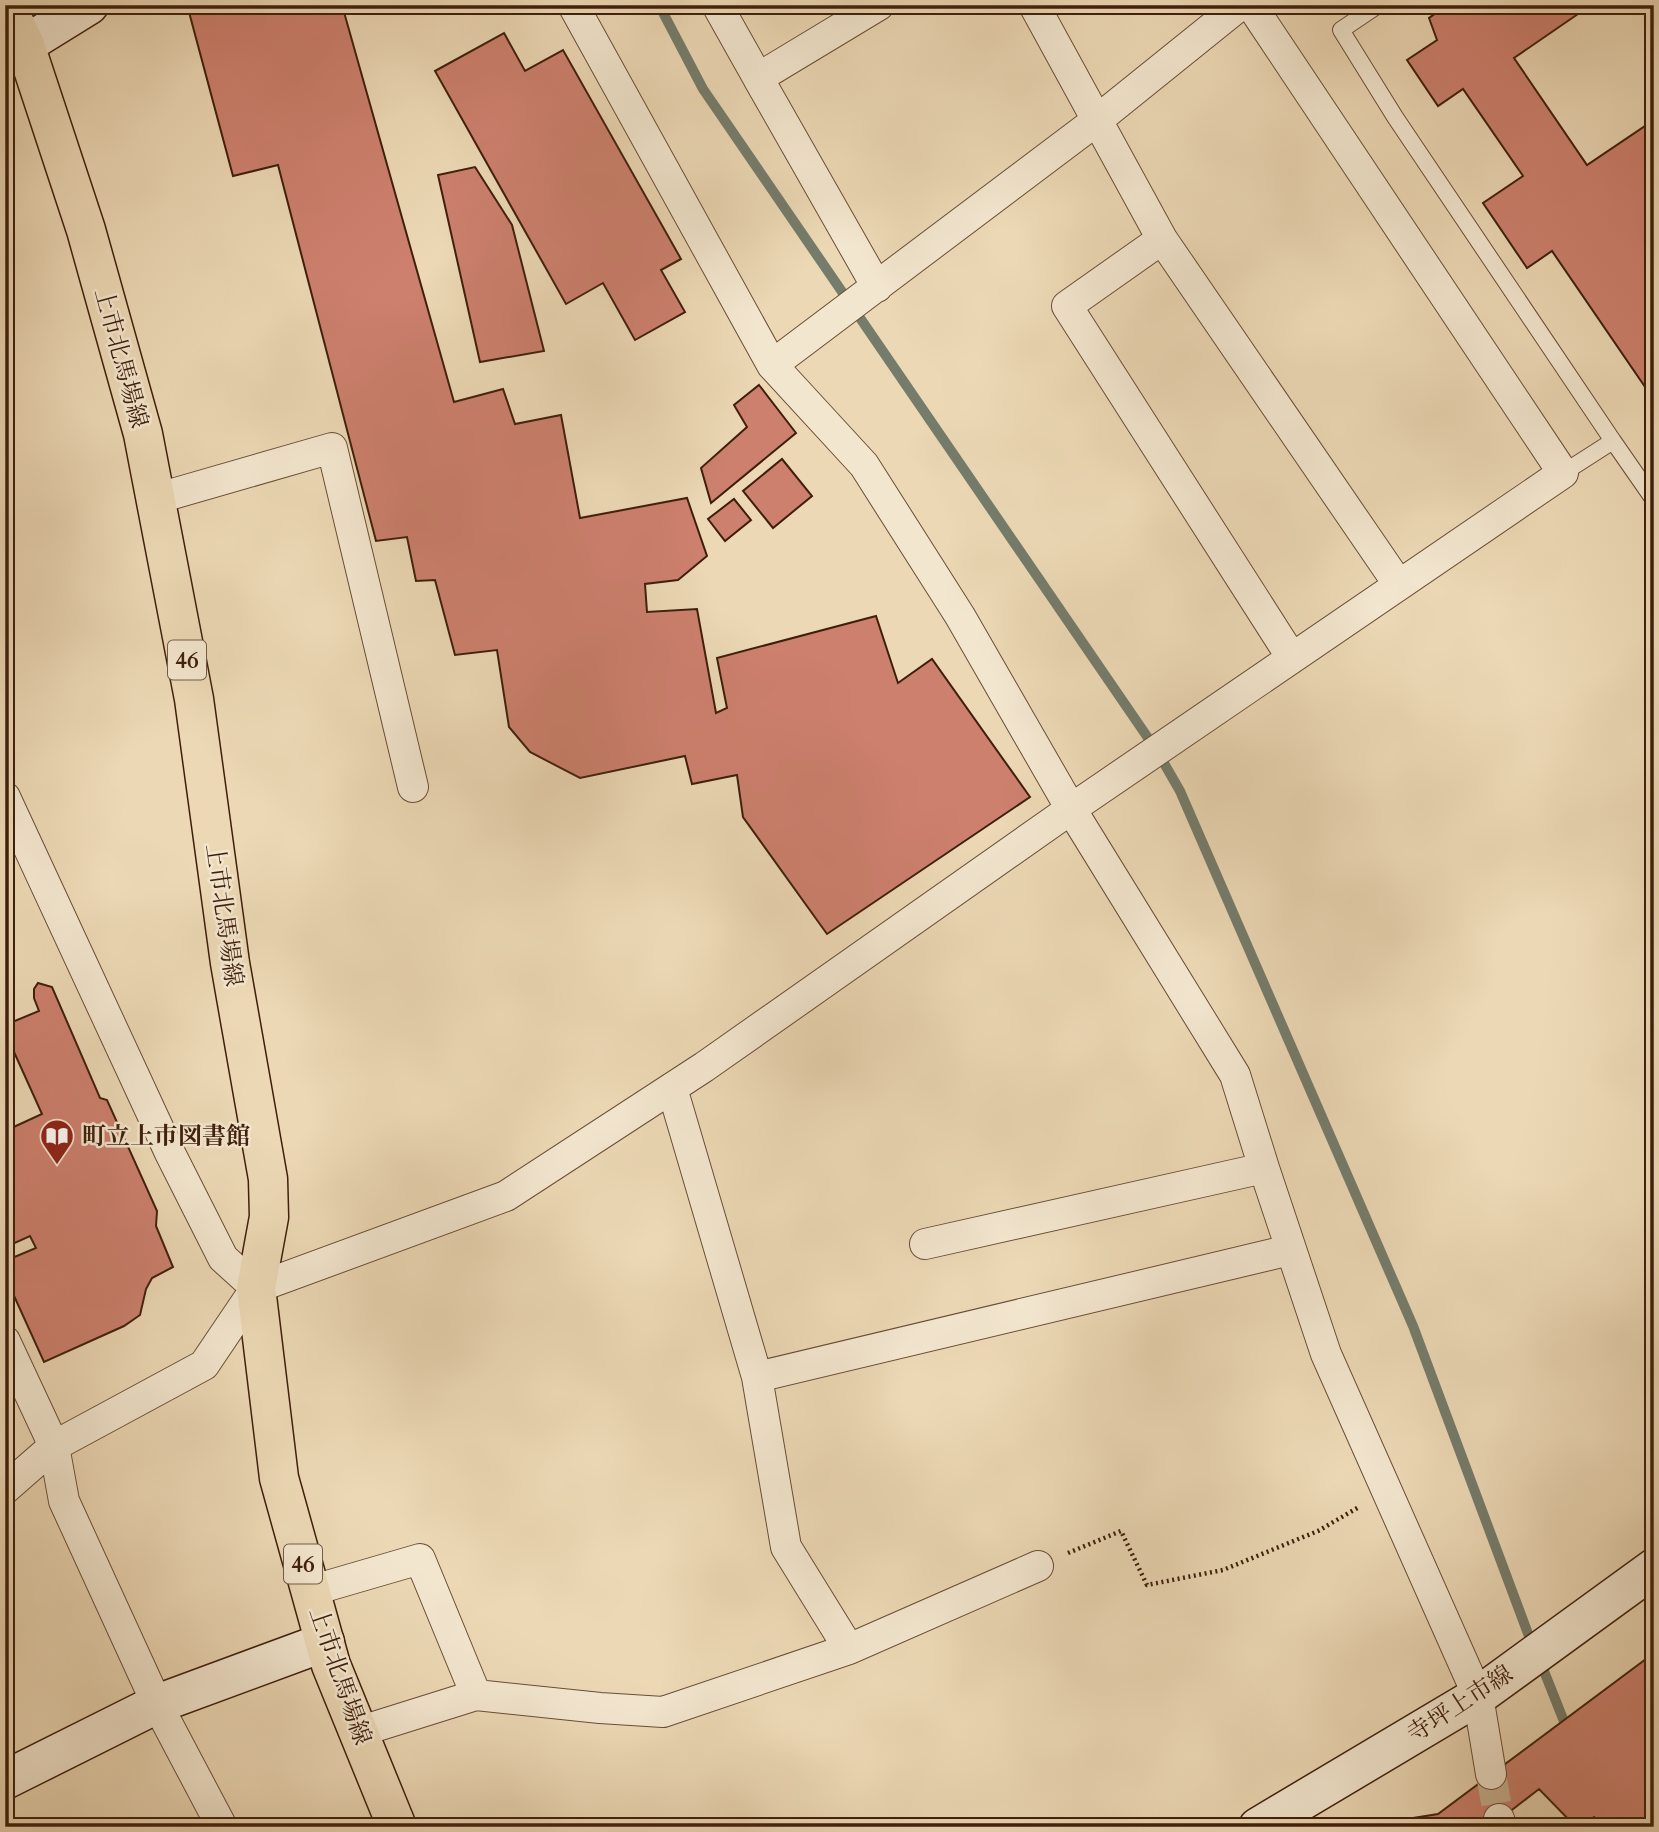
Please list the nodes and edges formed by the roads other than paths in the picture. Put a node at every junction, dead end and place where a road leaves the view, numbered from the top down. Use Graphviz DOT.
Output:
graph roads {
  1 [pos="6,5"];
  2 [pos="89,5"];
  3 [pos="573,5"];
  4 [pos="717,5"];
  5 [pos="879,5"];
  6 [pos="1034,5"];
  7 [pos="1240,5"];
  8 [pos="1251,5"];
  9 [pos="1378,5"];
  10 [pos="15,51"];
  11 [pos="758,78"];
  12 [pos="1096,121"];
  13 [pos="1162,239"];
  14 [pos="877,287"];
  15 [pos="772,365"];
  16 [pos="1613,441"];
  17 [pos="1563,474"];
  18 [pos="155,499"];
  19 [pos="1654,500"];
  20 [pos="1399,585"];
  21 [pos="1293,658"];
  22 [pos="413,787"];
  23 [pos="1071,809"];
  24 [pos="9,814"];
  25 [pos="672,1088"];
  26 [pos="1264,1168"];
  27 [pos="925,1244"];
  28 [pos="1290,1250"];
  29 [pos="256,1288"];
  30 [pos="5,1341"];
  31 [pos="757,1377"];
  32 [pos="54,1446"];
  33 [pos="5,1489"];
  34 [pos="1038,1566"];
  35 [pos="1654,1568"];
  36 [pos="310,1591"];
  37 [pos="325,1642"];
  38 [pos="849,1649"];
  39 [pos="476,1695"];
  40 [pos="1478,1696"];
  41 [pos="157,1704"];
  42 [pos="358,1732"];
  43 [pos="1491,1774"];
  44 [pos="5,1780"];
  45 [pos="222,1827"];
  46 [pos="397,1827"];
  47 [pos="1258,1827"];
  1 -- 10 [label="main road, 上市北馬場線 / 46"];
  2 -- 10 [label="main road"];
  3 -- 15 [label="street"];
  4 -- 11 [label="street"];
  5 -- 11 [label="street"];
  6 -- 12 [label="street"];
  7 -- 12 [label="street"];
  8 -- 17 [label="street"];
  9 -- 16 [label="lane"];
  10 -- 18 [label="main road, 上市北馬場線 / 46"];
  11 -- 14 [label="street"];
  12 -- 13 [label="street"];
  12 -- 14 [label="street"];
  13 -- 20 [label="street"];
  13 -- 21 [label="street"];
  14 -- 15 [label="street"];
  15 -- 23 [label="street"];
  16 -- 17 [label="lane"];
  16 -- 19 [label="lane"];
  17 -- 20 [label="street"];
  18 -- 22 [label="street"];
  18 -- 29 [label="main road, 上市北馬場線 / 46"];
  20 -- 21 [label="street"];
  21 -- 23 [label="street"];
  23 -- 25 [label="street"];
  23 -- 26 [label="street"];
  24 -- 29 [label="street"];
  25 -- 29 [label="street"];
  25 -- 31 [label="street"];
  26 -- 27 [label="street"];
  26 -- 28 [label="street"];
  28 -- 31 [label="street"];
  28 -- 40 [label="street"];
  29 -- 32 [label="street"];
  29 -- 36 [label="main road, 上市北馬場線 / 46"];
  30 -- 32 [label="street"];
  31 -- 38 [label="street"];
  32 -- 33 [label="street"];
  32 -- 41 [label="street"];
  34 -- 38 [label="street"];
  35 -- 40 [label="main road, 寺坪上市線"];
  36 -- 37 [label="main road, 上市北馬場線 / 46"];
  36 -- 39 [label="street"];
  37 -- 41 [label="main road"];
  37 -- 42 [label="main road, 上市北馬場線 / 46"];
  38 -- 39 [label="street"];
  39 -- 42 [label="street"];
  40 -- 43 [label="street"];
  40 -- 47 [label="main road, 寺坪上市線"];
  41 -- 44 [label="main road"];
  41 -- 45 [label="street"];
  42 -- 46 [label="main road, 上市北馬場線 / 46"];
}
